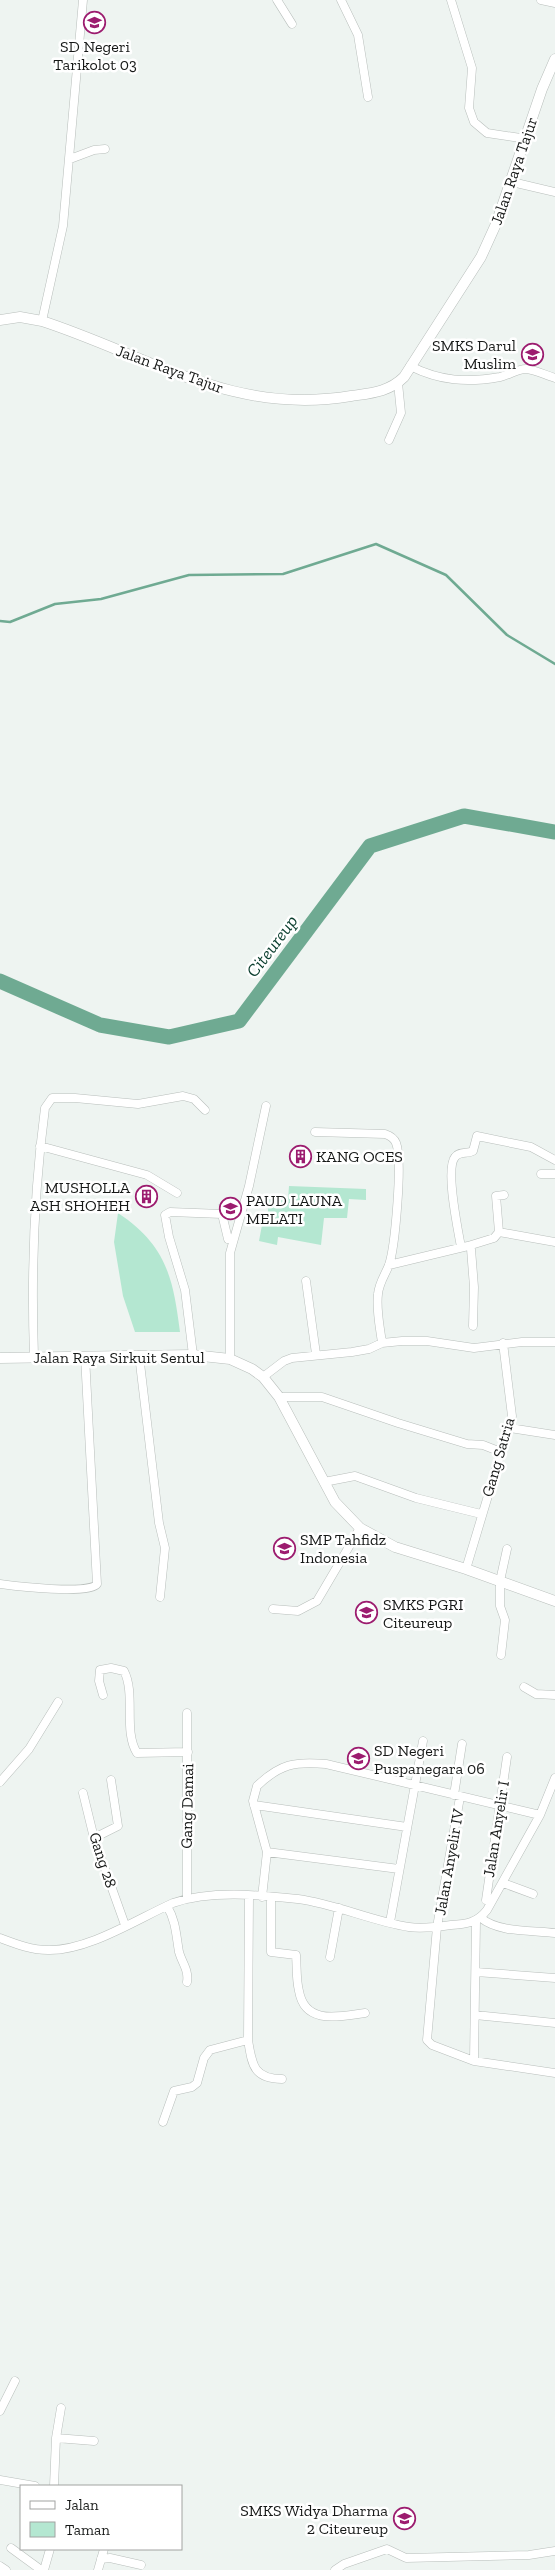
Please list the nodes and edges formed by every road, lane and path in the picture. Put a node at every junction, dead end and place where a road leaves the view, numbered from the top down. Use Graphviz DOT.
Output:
graph roads {
  1 [pos="83,0"];
  2 [pos="277,0"];
  3 [pos="341,0"];
  4 [pos="451,0"];
  5 [pos="541,0"];
  6 [pos="555,2"];
  7 [pos="292,24"];
  8 [pos="555,59"];
  9 [pos="368,97"];
  10 [pos="527,139"];
  11 [pos="105,149"];
  12 [pos="70,159"];
  13 [pos="512,182"];
  14 [pos="555,192"];
  15 [pos="0,320"];
  16 [pos="42,321"];
  17 [pos="410,366"];
  18 [pos="555,378"];
  19 [pos="398,383"];
  20 [pos="389,440"];
  21 [pos="266,1106"];
  22 [pos="205,1110"];
  23 [pos="315,1132"];
  24 [pos="40,1146"];
  25 [pos="555,1160"];
  26 [pos="541,1174"];
  27 [pos="555,1174"];
  28 [pos="177,1193"];
  29 [pos="504,1195"];
  30 [pos="499,1232"];
  31 [pos="233,1238"];
  32 [pos="555,1242"];
  33 [pos="464,1247"];
  34 [pos="388,1266"];
  35 [pos="306,1281"];
  36 [pos="474,1326"];
  37 [pos="555,1342"];
  38 [pos="382,1343"];
  39 [pos="503,1343"];
  40 [pos="316,1354"];
  41 [pos="139,1355"];
  42 [pos="193,1355"];
  43 [pos="34,1356"];
  44 [pos="85,1356"];
  45 [pos="0,1358"];
  46 [pos="230,1360"];
  47 [pos="263,1377"];
  48 [pos="279,1397"];
  49 [pos="510,1428"];
  50 [pos="555,1435"];
  51 [pos="501,1452"];
  52 [pos="324,1482"];
  53 [pos="481,1514"];
  54 [pos="360,1528"];
  55 [pos="507,1549"];
  56 [pos="466,1569"];
  57 [pos="500,1581"];
  58 [pos="0,1584"];
  59 [pos="160,1597"];
  60 [pos="555,1600"];
  61 [pos="273,1609"];
  62 [pos="501,1655"];
  63 [pos="524,1687"];
  64 [pos="103,1695"];
  65 [pos="555,1695"];
  66 [pos="58,1702"];
  67 [pos="187,1713"];
  68 [pos="423,1741"];
  69 [pos="462,1744"];
  70 [pos="188,1752"];
  71 [pos="507,1757"];
  72 [pos="555,1778"];
  73 [pos="111,1780"];
  74 [pos="0,1782"];
  75 [pos="414,1786"];
  76 [pos="83,1793"];
  77 [pos="457,1796"];
  78 [pos="254,1805"];
  79 [pos="500,1806"];
  80 [pos="540,1815"];
  81 [pos="407,1827"];
  82 [pos="94,1838"];
  83 [pos="267,1852"];
  84 [pos="399,1869"];
  85 [pos="503,1883"];
  86 [pos="534,1894"];
  87 [pos="249,1897"];
  88 [pos="266,1897"];
  89 [pos="187,1899"];
  90 [pos="486,1900"];
  91 [pos="168,1906"];
  92 [pos="339,1908"];
  93 [pos="478,1919"];
  94 [pos="390,1922"];
  95 [pos="125,1925"];
  96 [pos="437,1927"];
  97 [pos="555,1933"];
  98 [pos="0,1938"];
  99 [pos="330,1957"];
  100 [pos="476,1972"];
  101 [pos="555,1978"];
  102 [pos="186,1982"];
  103 [pos="365,2013"];
  104 [pos="475,2015"];
  105 [pos="555,2023"];
  106 [pos="248,2040"];
  107 [pos="474,2061"];
  108 [pos="555,2073"];
  109 [pos="282,2079"];
  110 [pos="162,2122"];
  111 [pos="15,2381"];
  112 [pos="61,2408"];
  113 [pos="0,2411"];
  114 [pos="56,2438"];
  115 [pos="94,2441"];
  116 [pos="0,2480"];
  117 [pos="29,2485"];
  118 [pos="54,2485"];
  119 [pos="11,2548"];
  120 [pos="50,2550"];
  121 [pos="104,2550"];
  122 [pos="555,2551"];
  123 [pos="101,2559"];
  124 [pos="141,2565"];
  125 [pos="0,2566"];
  126 [pos="6,2570"];
  127 [pos="42,2570"];
  128 [pos="98,2570"];
  129 [pos="335,2570"];
  1 -- 12 [label="street"];
  2 -- 7 [label="street"];
  3 -- 9 [label="street"];
  4 -- 10 [label="street"];
  5 -- 6 [label="street"];
  8 -- 10 [label="main road, Jalan Raya Tajur"];
  10 -- 13 [label="main road, Jalan Raya Tajur"];
  11 -- 12 [label="street"];
  12 -- 16 [label="street"];
  13 -- 14 [label="street"];
  13 -- 17 [label="main road, Jalan Raya Tajur"];
  15 -- 16 [label="main road, Jalan Raya Tajur"];
  16 -- 19 [label="main road, Jalan Raya Tajur"];
  17 -- 18 [label="street"];
  17 -- 19 [label="main road, Jalan Raya Tajur"];
  19 -- 20 [label="street"];
  21 -- 31 [label="street"];
  22 -- 24 [label="street"];
  23 -- 34 [label="street"];
  24 -- 28 [label="street"];
  24 -- 43 [label="street"];
  25 -- 33 [label="street"];
  26 -- 27 [label="street"];
  29 -- 30 [label="street"];
  30 -- 32 [label="street"];
  30 -- 33 [label="street"];
  31 -- 42 [label="street"];
  31 -- 46 [label="street"];
  33 -- 34 [label="street"];
  33 -- 36 [label="street"];
  34 -- 38 [label="street"];
  35 -- 40 [label="street"];
  37 -- 39 [label="street"];
  38 -- 39 [label="street"];
  38 -- 40 [label="street"];
  39 -- 49 [label="street, Gang Satria"];
  40 -- 47 [label="street"];
  41 -- 42 [label="main road, Jalan Raya Sirkuit Sentul"];
  41 -- 44 [label="main road, Jalan Raya Sirkuit Sentul"];
  41 -- 59 [label="street"];
  42 -- 46 [label="main road, Jalan Raya Sirkuit Sentul"];
  43 -- 44 [label="main road, Jalan Raya Sirkuit Sentul"];
  43 -- 45 [label="main road, Jalan Raya Sirkuit Sentul"];
  44 -- 58 [label="street"];
  46 -- 47 [label="main road, Jalan Raya Sirkuit Sentul"];
  47 -- 48 [label="main road, Jalan Raya Sirkuit Sentul"];
  48 -- 51 [label="street"];
  48 -- 52 [label="main road, Jalan Raya Sirkuit Sentul"];
  49 -- 50 [label="street"];
  49 -- 51 [label="street, Gang Satria"];
  51 -- 53 [label="street, Gang Satria"];
  52 -- 53 [label="street"];
  52 -- 54 [label="main road, Jalan Raya Sirkuit Sentul"];
  53 -- 56 [label="street, Gang Satria"];
  54 -- 56 [label="main road, Jalan Raya Sirkuit Sentul"];
  54 -- 61 [label="street"];
  55 -- 57 [label="street"];
  56 -- 57 [label="main road, Jalan Raya Sirkuit Sentul"];
  57 -- 60 [label="main road, Jalan Raya Sirkuit Sentul"];
  57 -- 62 [label="street"];
  63 -- 65 [label="street"];
  64 -- 70 [label="street"];
  66 -- 74 [label="street"];
  67 -- 70 [label="street, Gang Damai"];
  68 -- 75 [label="street"];
  69 -- 77 [label="street, Jalan Anyelir IV"];
  70 -- 89 [label="street, Gang Damai"];
  71 -- 79 [label="street, Jalan Anyelir I"];
  72 -- 80 [label="street"];
  73 -- 82 [label="street"];
  75 -- 77 [label="street"];
  75 -- 78 [label="street"];
  75 -- 81 [label="street"];
  76 -- 82 [label="street, Gang 28"];
  77 -- 79 [label="street"];
  77 -- 96 [label="street, Jalan Anyelir IV"];
  78 -- 81 [label="street"];
  78 -- 83 [label="street"];
  79 -- 80 [label="street"];
  79 -- 90 [label="street, Jalan Anyelir I"];
  80 -- 85 [label="street"];
  81 -- 84 [label="street"];
  82 -- 95 [label="street, Gang 28"];
  83 -- 84 [label="street"];
  83 -- 88 [label="street"];
  84 -- 94 [label="street"];
  85 -- 86 [label="street"];
  85 -- 93 [label="street"];
  87 -- 88 [label="street"];
  87 -- 89 [label="street"];
  87 -- 106 [label="street"];
  88 -- 92 [label="street"];
  88 -- 103 [label="street"];
  89 -- 91 [label="street"];
  91 -- 95 [label="street"];
  91 -- 102 [label="street"];
  92 -- 94 [label="street"];
  92 -- 99 [label="street"];
  93 -- 96 [label="street"];
  93 -- 97 [label="street"];
  93 -- 100 [label="street"];
  94 -- 96 [label="street"];
  95 -- 98 [label="street"];
  96 -- 107 [label="street, Jalan Anyelir IV"];
  100 -- 101 [label="street"];
  100 -- 104 [label="street"];
  104 -- 105 [label="street"];
  104 -- 107 [label="street"];
  106 -- 109 [label="street"];
  106 -- 110 [label="street"];
  107 -- 108 [label="street"];
  111 -- 113 [label="street"];
  112 -- 114 [label="street"];
  114 -- 115 [label="street"];
  114 -- 118 [label="street"];
  116 -- 117 [label="street"];
  119 -- 127 [label="street"];
  120 -- 127 [label="street"];
  121 -- 123 [label="street"];
  122 -- 129 [label="street"];
  123 -- 124 [label="street"];
  123 -- 128 [label="street"];
  125 -- 126 [label="street"];
}
